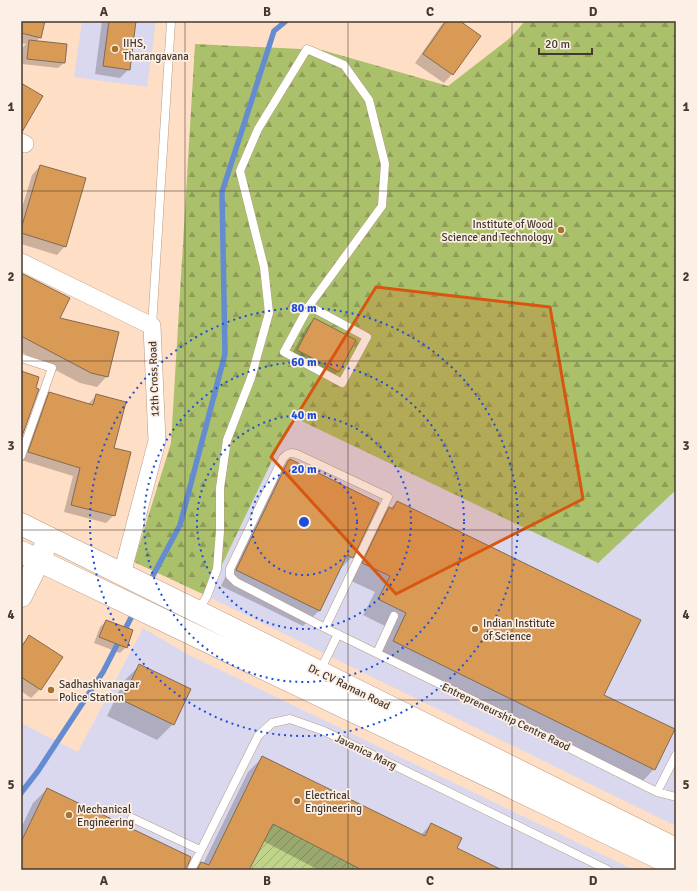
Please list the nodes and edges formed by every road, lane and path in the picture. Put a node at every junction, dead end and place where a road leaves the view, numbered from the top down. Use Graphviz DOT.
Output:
graph roads {
  1 [pos="171,21"];
  2 [pos="21,262"];
  3 [pos="309,306"];
  4 [pos="152,326"];
  5 [pos="21,358"];
  6 [pos="21,456"];
  7 [pos="22,529"];
  8 [pos="49,538"];
  9 [pos="30,556"];
  10 [pos="139,583"];
  11 [pos="21,596"];
  12 [pos="197,612"];
  13 [pos="394,616"];
  14 [pos="325,628"];
  15 [pos="338,634"];
  16 [pos="378,653"];
  17 [pos="319,672"];
  18 [pos="676,755"];
  19 [pos="657,792"];
  20 [pos="676,797"];
  21 [pos="132,818"];
  22 [pos="676,849"];
  23 [pos="200,850"];
  24 [pos="676,866"];
  25 [pos="191,870"];
  26 [pos="608,870"];
  1 -- 4 [label="lane"];
  2 -- 4 [label="street, 12th Cross Road"];
  3 -- 3 [label="lane"];
  3 -- 12 [label="lane"];
  4 -- 10 [label="street, 12th Cross Road"];
  5 -- 6 [label="lane"];
  7 -- 8 [label="main road, Dr. CV Raman Road"];
  8 -- 9 [label="main road"];
  8 -- 10 [label="main road, Dr. CV Raman Road"];
  9 -- 11 [label="main road"];
  9 -- 24 [label="main road, Dr. CV Raman Road"];
  10 -- 12 [label="main road, Dr. CV Raman Road"];
  12 -- 17 [label="main road, Dr. CV Raman Road"];
  13 -- 16 [label="lane"];
  14 -- 14 [label="lane, Entrepreneurship Centre Raod"];
  14 -- 15 [label="lane, Entrepreneurship Centre Raod"];
  15 -- 16 [label="lane, Entrepreneurship Centre Raod"];
  15 -- 17 [label="lane"];
  16 -- 19 [label="lane, Entrepreneurship Centre Raod"];
  17 -- 22 [label="main road, Dr. CV Raman Road"];
  18 -- 19 [label="lane"];
  19 -- 20 [label="lane, Entrepreneurship Centre Raod"];
  21 -- 23 [label="lane"];
  23 -- 25 [label="lane, Javanica Marg"];
  23 -- 26 [label="lane, Javanica Marg"];
}
